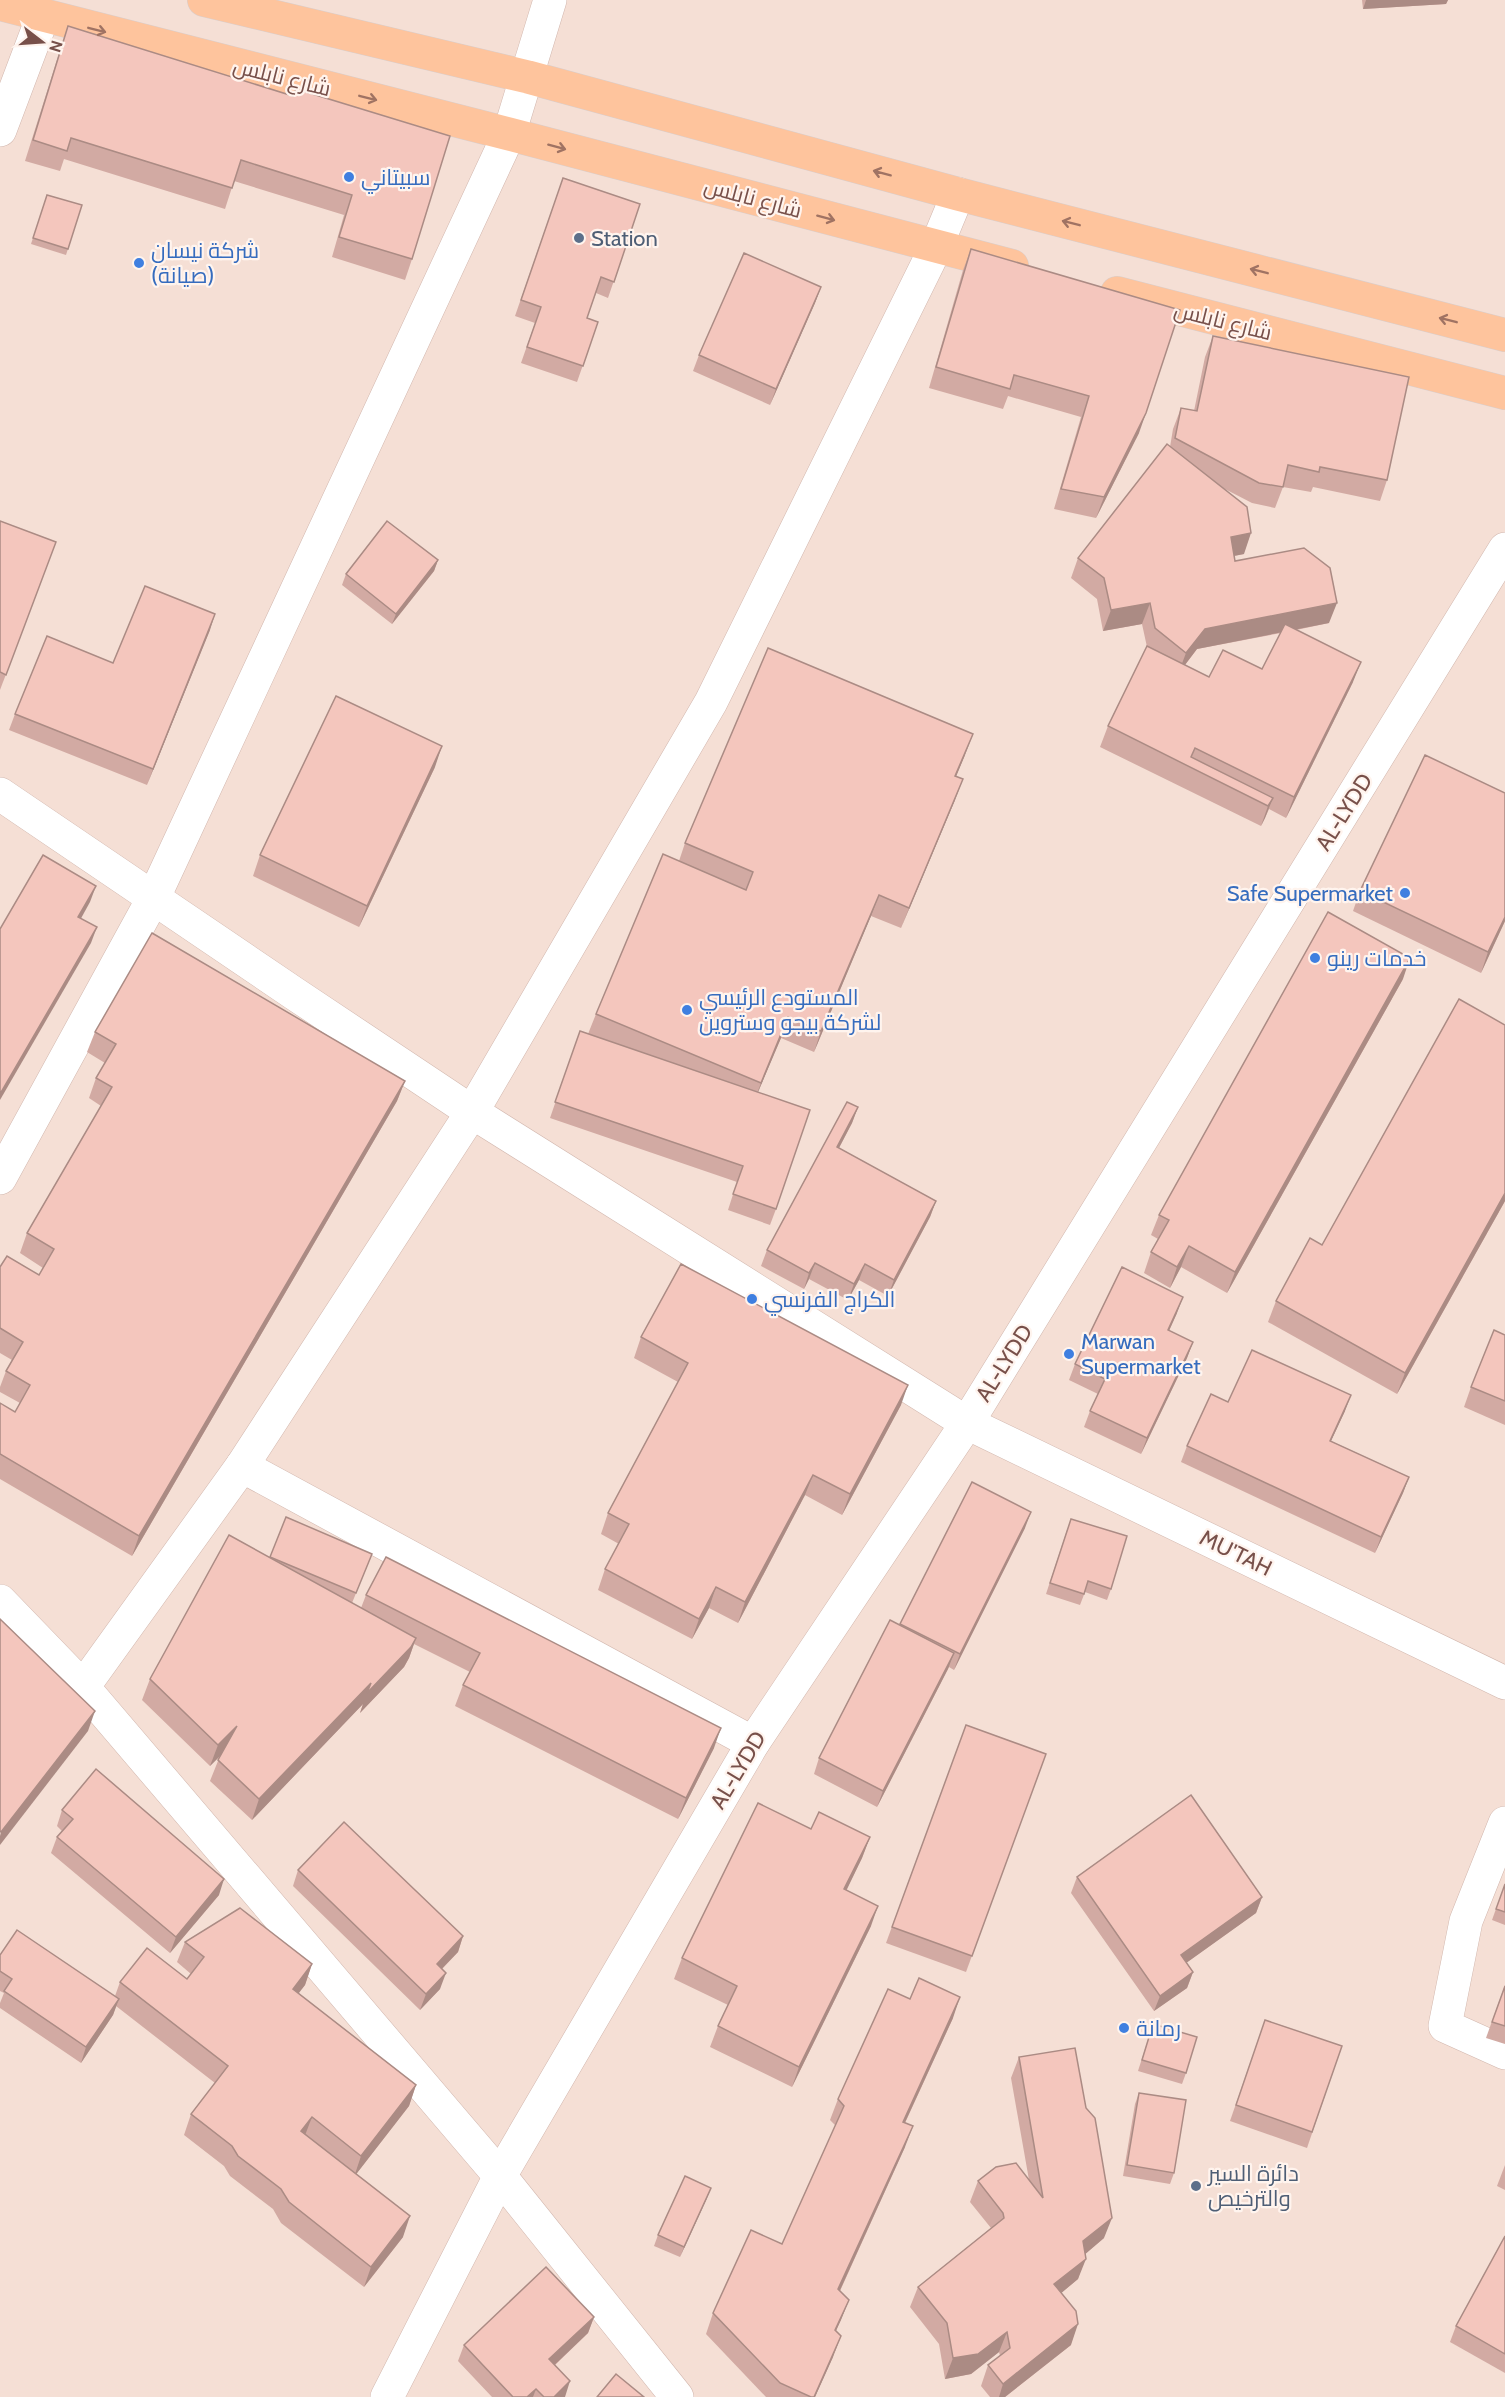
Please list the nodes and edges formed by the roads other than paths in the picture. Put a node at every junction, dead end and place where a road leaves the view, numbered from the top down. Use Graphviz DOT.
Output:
graph roads {
  1 [pos="204,0"];
  2 [pos="550,0"];
  3 [pos="0,4"];
  4 [pos="43,16"];
  5 [pos="528,77"];
  6 [pos="0,130"];
  7 [pos="509,134"];
  8 [pos="958,194"];
  9 [pos="936,247"];
  10 [pos="1041,274"];
  11 [pos="1087,286"];
  12 [pos="1505,334"];
  13 [pos="1505,393"];
  14 [pos="1505,549"];
  15 [pos="0,794"];
  16 [pos="154,897"];
  17 [pos="472,1112"];
  18 [pos="0,1178"];
  19 [pos="968,1423"];
  20 [pos="242,1466"];
  21 [pos="0,1601"];
  22 [pos="1505,1683"];
  23 [pos="83,1687"];
  24 [pos="753,1743"];
  25 [pos="1505,1823"];
  26 [pos="1505,2053"];
  27 [pos="500,2175"];
  28 [pos="387,2397"];
  29 [pos="676,2397"];
  1 -- 5 [label="main road"];
  2 -- 5 [label="street"];
  3 -- 4 [label="main road, شارع نابلس"];
  4 -- 6 [label="street"];
  4 -- 7 [label="main road, شارع نابلس, one-way"];
  5 -- 7 [label="street"];
  8 -- 5 [label="main road, one-way"];
  7 -- 9 [label="main road, شارع نابلس, one-way"];
  7 -- 16 [label="street"];
  8 -- 9 [label="street"];
  12 -- 8 [label="main road, one-way"];
  9 -- 10 [label="main road, شارع نابلس"];
  9 -- 17 [label="street"];
  11 -- 13 [label="main road, شارع نابلس"];
  14 -- 19 [label="street, AL-LYDD"];
  15 -- 16 [label="street, MU'TAH"];
  16 -- 17 [label="street, MU'TAH"];
  16 -- 18 [label="street"];
  17 -- 19 [label="street, MU'TAH"];
  17 -- 20 [label="street"];
  19 -- 22 [label="street, MU'TAH"];
  19 -- 24 [label="street, AL-LYDD"];
  20 -- 23 [label="street"];
  20 -- 24 [label="street"];
  21 -- 23 [label="street"];
  23 -- 27 [label="street"];
  24 -- 27 [label="street, AL-LYDD"];
  25 -- 26 [label="street"];
  27 -- 28 [label="street, AL-LYDD"];
  27 -- 29 [label="street"];
}
